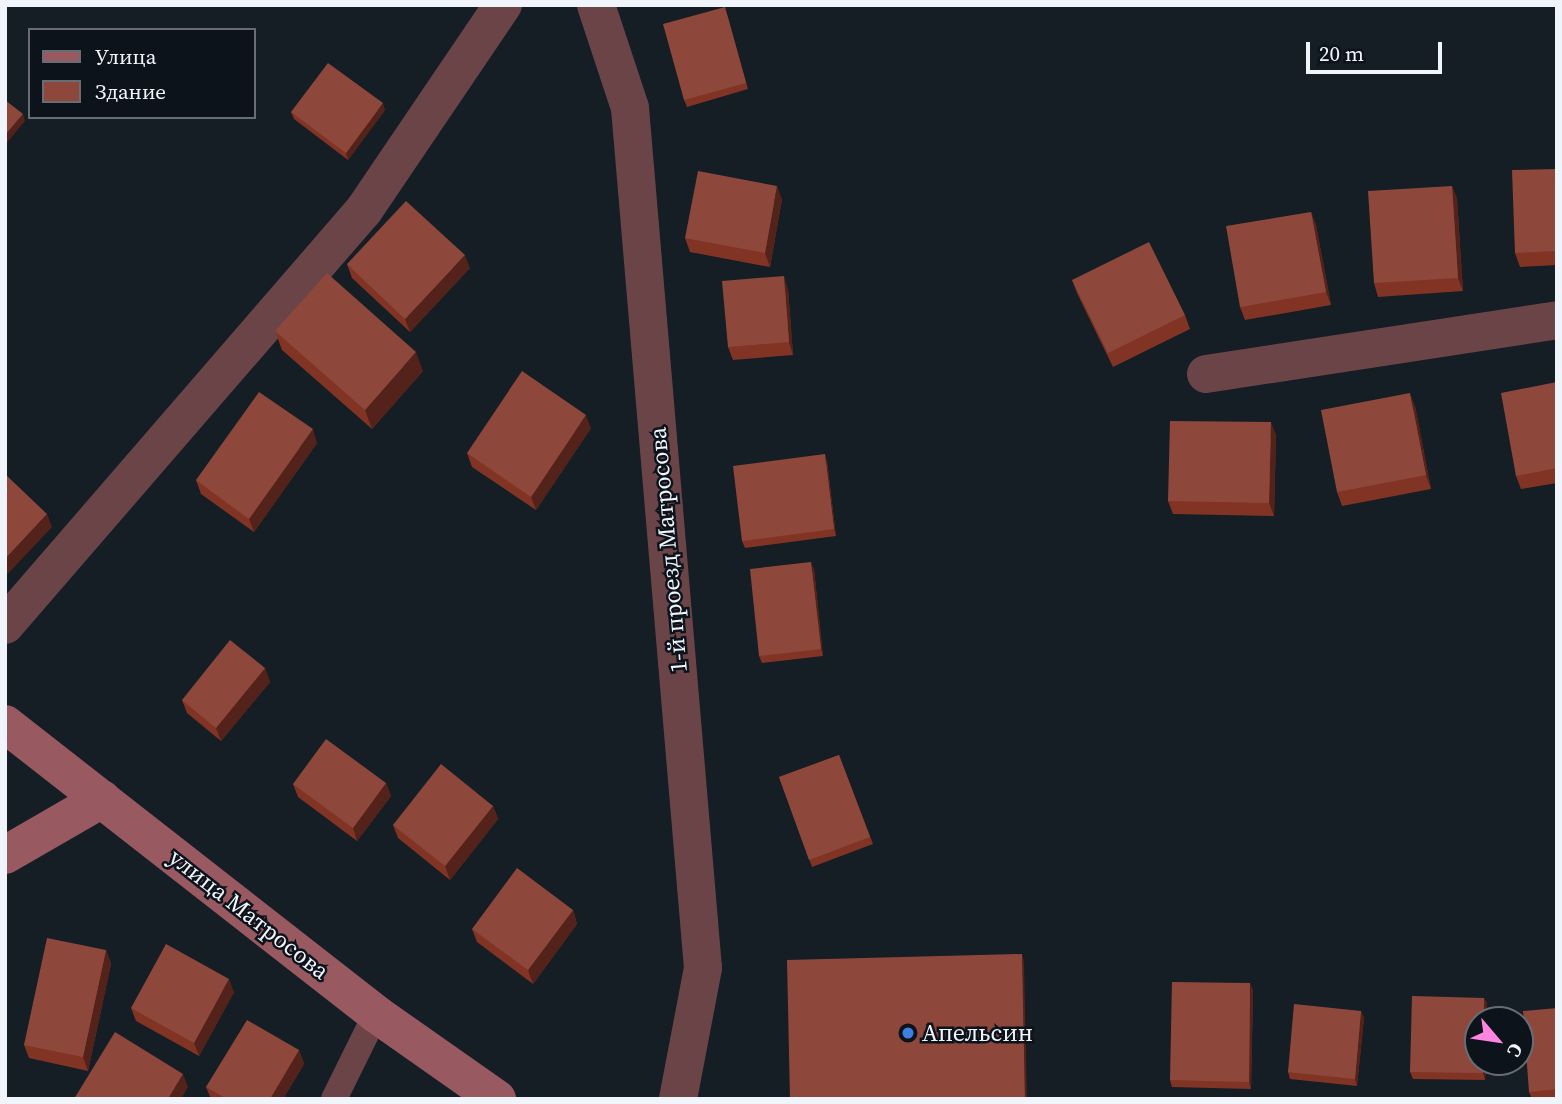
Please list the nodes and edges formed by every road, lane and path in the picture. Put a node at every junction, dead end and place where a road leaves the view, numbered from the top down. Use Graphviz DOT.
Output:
graph roads {
  1 [pos="503,5"];
  2 [pos="596,5"];
  3 [pos="1557,320"];
  4 [pos="1206,374"];
  5 [pos="5,625"];
  6 [pos="5,724"];
  7 [pos="102,799"];
  8 [pos="5,855"];
  9 [pos="376,1014"];
  10 [pos="334,1099"];
  11 [pos="497,1099"];
  12 [pos="678,1099"];
  1 -- 5 [label="street"];
  2 -- 12 [label="street, 1-й проезд Матросова"];
  3 -- 4 [label="street"];
  6 -- 7 [label="main road, улица Матросова"];
  7 -- 8 [label="main road"];
  7 -- 9 [label="main road, улица Матросова"];
  9 -- 10 [label="lane"];
  9 -- 11 [label="main road, улица Матросова"];
}
